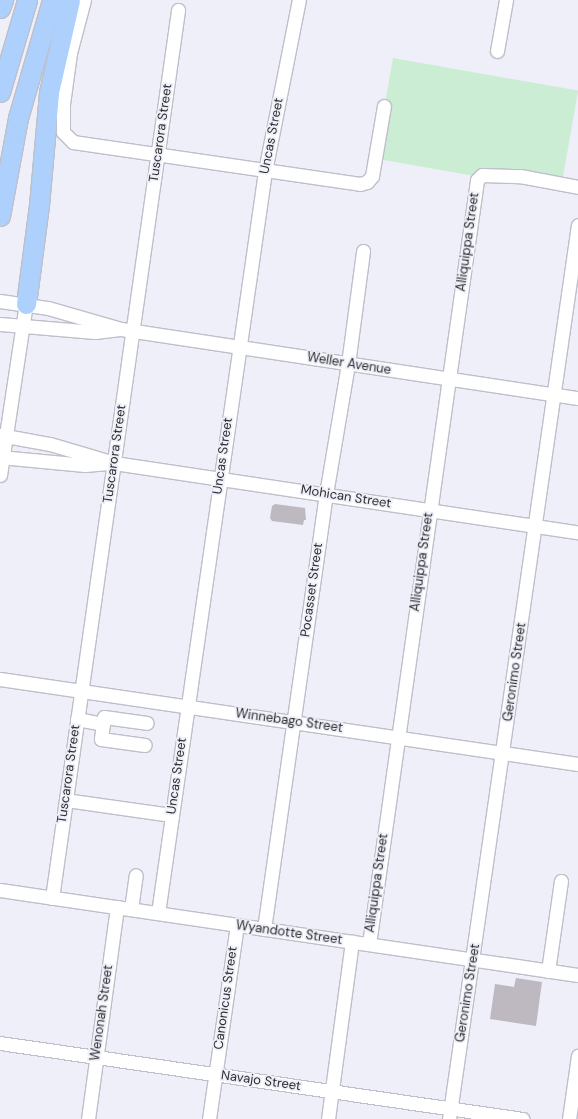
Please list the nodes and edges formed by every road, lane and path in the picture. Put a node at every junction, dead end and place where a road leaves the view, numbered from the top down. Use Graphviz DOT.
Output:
graph roads {
  1 [pos="3,0"];
  2 [pos="27,0"];
  3 [pos="52,0"];
  4 [pos="70,0"];
  5 [pos="84,0"];
  6 [pos="299,0"];
  7 [pos="506,0"];
  8 [pos="0,8"];
  9 [pos="178,10"];
  10 [pos="497,51"];
  11 [pos="0,92"];
  12 [pos="384,106"];
  13 [pos="158,156"];
  14 [pos="265,171"];
  15 [pos="578,187"];
  16 [pos="0,216"];
  17 [pos="578,225"];
  18 [pos="363,251"];
  19 [pos="0,301"];
  20 [pos="26,304"];
  21 [pos="0,324"];
  22 [pos="23,327"];
  23 [pos="127,330"];
  24 [pos="239,347"];
  25 [pos="348,364"];
  26 [pos="448,379"];
  27 [pos="554,394"];
  28 [pos="578,398"];
  29 [pos="3,435"];
  30 [pos="1,457"];
  31 [pos="114,463"];
  32 [pos="0,475"];
  33 [pos="219,478"];
  34 [pos="326,494"];
  35 [pos="429,510"];
  36 [pos="535,526"];
  37 [pos="578,532"];
  38 [pos="0,679"];
  39 [pos="81,691"];
  40 [pos="186,707"];
  41 [pos="77,719"];
  42 [pos="293,722"];
  43 [pos="147,723"];
  44 [pos="103,724"];
  45 [pos="398,738"];
  46 [pos="145,745"];
  47 [pos="504,753"];
  48 [pos="578,764"];
  49 [pos="66,800"];
  50 [pos="172,815"];
  51 [pos="136,875"];
  52 [pos="561,881"];
  53 [pos="0,890"];
  54 [pos="52,898"];
  55 [pos="117,907"];
  56 [pos="131,909"];
  57 [pos="158,914"];
  58 [pos="237,925"];
  59 [pos="264,929"];
  60 [pos="352,942"];
  61 [pos="369,944"];
  62 [pos="473,960"];
  63 [pos="548,971"];
  64 [pos="578,975"];
  65 [pos="0,1043"];
  66 [pos="578,1056"];
  67 [pos="96,1057"];
  68 [pos="215,1074"];
  69 [pos="332,1091"];
  70 [pos="450,1114"];
  71 [pos="88,1119"];
  72 [pos="209,1119"];
  73 [pos="328,1119"];
  74 [pos="523,1119"];
  75 [pos="569,1119"];
  1 -- 8 [label="highway"];
  2 -- 11 [label="highway"];
  3 -- 16 [label="highway"];
  4 -- 20 [label="highway"];
  5 -- 13 [label="street"];
  6 -- 14 [label="street, Uncas Street"];
  7 -- 10 [label="street"];
  9 -- 13 [label="street, Tuscarora Street"];
  12 -- 14 [label="street"];
  13 -- 14 [label="street"];
  13 -- 23 [label="street, Tuscarora Street"];
  14 -- 24 [label="street, Uncas Street"];
  15 -- 26 [label="street, Alliquippa Street"];
  17 -- 27 [label="street, Geronimo Street"];
  18 -- 25 [label="street, Pocasset Street"];
  19 -- 20 [label="street, Weller Avenue"];
  20 -- 22 [label="street"];
  20 -- 23 [label="street, Weller Avenue"];
  21 -- 22 [label="street, Weller Avenue"];
  22 -- 23 [label="street, Weller Avenue"];
  22 -- 29 [label="street"];
  23 -- 24 [label="street, Weller Avenue"];
  23 -- 31 [label="street, Tuscarora Street"];
  24 -- 25 [label="street, Weller Avenue"];
  24 -- 33 [label="street, Uncas Street"];
  25 -- 26 [label="street, Weller Avenue"];
  25 -- 34 [label="street, Pocasset Street"];
  26 -- 27 [label="street, Weller Avenue"];
  26 -- 35 [label="street, Alliquippa Street"];
  27 -- 28 [label="street, Weller Avenue"];
  27 -- 36 [label="street, Geronimo Street"];
  29 -- 30 [label="street"];
  29 -- 31 [label="street, Mohican Street"];
  30 -- 31 [label="street, Mohican Street"];
  30 -- 32 [label="street"];
  31 -- 33 [label="street, Mohican Street"];
  31 -- 39 [label="street, Tuscarora Street"];
  33 -- 34 [label="street, Mohican Street"];
  33 -- 40 [label="street, Uncas Street"];
  34 -- 35 [label="street, Mohican Street"];
  34 -- 42 [label="street, Pocasset Street"];
  35 -- 36 [label="street, Mohican Street"];
  35 -- 45 [label="street, Alliquippa Street"];
  36 -- 37 [label="street, Mohican Street"];
  36 -- 47 [label="street, Geronimo Street"];
  38 -- 39 [label="street, Winnebago Street"];
  39 -- 40 [label="street, Winnebago Street"];
  39 -- 41 [label="street, Tuscarora Street"];
  40 -- 42 [label="street, Winnebago Street"];
  40 -- 50 [label="street, Uncas Street"];
  41 -- 44 [label="street"];
  41 -- 49 [label="street, Tuscarora Street"];
  42 -- 45 [label="street, Winnebago Street"];
  42 -- 59 [label="street, Pocasset Street"];
  43 -- 44 [label="street"];
  44 -- 46 [label="street"];
  45 -- 47 [label="street, Winnebago Street"];
  45 -- 61 [label="street, Alliquippa Street"];
  47 -- 48 [label="street, Winnebago Street"];
  47 -- 62 [label="street, Geronimo Street"];
  49 -- 50 [label="street"];
  49 -- 54 [label="street, Tuscarora Street"];
  50 -- 57 [label="street, Uncas Street"];
  51 -- 56 [label="street"];
  52 -- 63 [label="street"];
  53 -- 54 [label="street, Wyandotte Street"];
  54 -- 55 [label="street, Wyandotte Street"];
  55 -- 56 [label="street, Wyandotte Street"];
  55 -- 67 [label="street, Wenonah Street"];
  56 -- 57 [label="street, Wyandotte Street"];
  57 -- 58 [label="street, Wyandotte Street"];
  58 -- 59 [label="street, Wyandotte Street"];
  58 -- 68 [label="street, Canonicus Street"];
  59 -- 60 [label="street, Wyandotte Street"];
  60 -- 61 [label="street, Wyandotte Street"];
  60 -- 69 [label="street, Alliquippa Street"];
  61 -- 62 [label="street, Wyandotte Street"];
  62 -- 63 [label="street, Wyandotte Street"];
  62 -- 70 [label="street, Geronimo Street"];
  63 -- 64 [label="street, Wyandotte Street"];
  65 -- 67 [label="street, Navajo Street"];
  66 -- 75 [label="street"];
  67 -- 68 [label="street, Navajo Street"];
  67 -- 71 [label="street, Wenonah Street"];
  68 -- 69 [label="street, Navajo Street"];
  68 -- 72 [label="street, Canonicus Street"];
  69 -- 70 [label="street, Navajo Street"];
  69 -- 73 [label="street, Alliquippa Street"];
  70 -- 74 [label="street, Navajo Street"];
}
